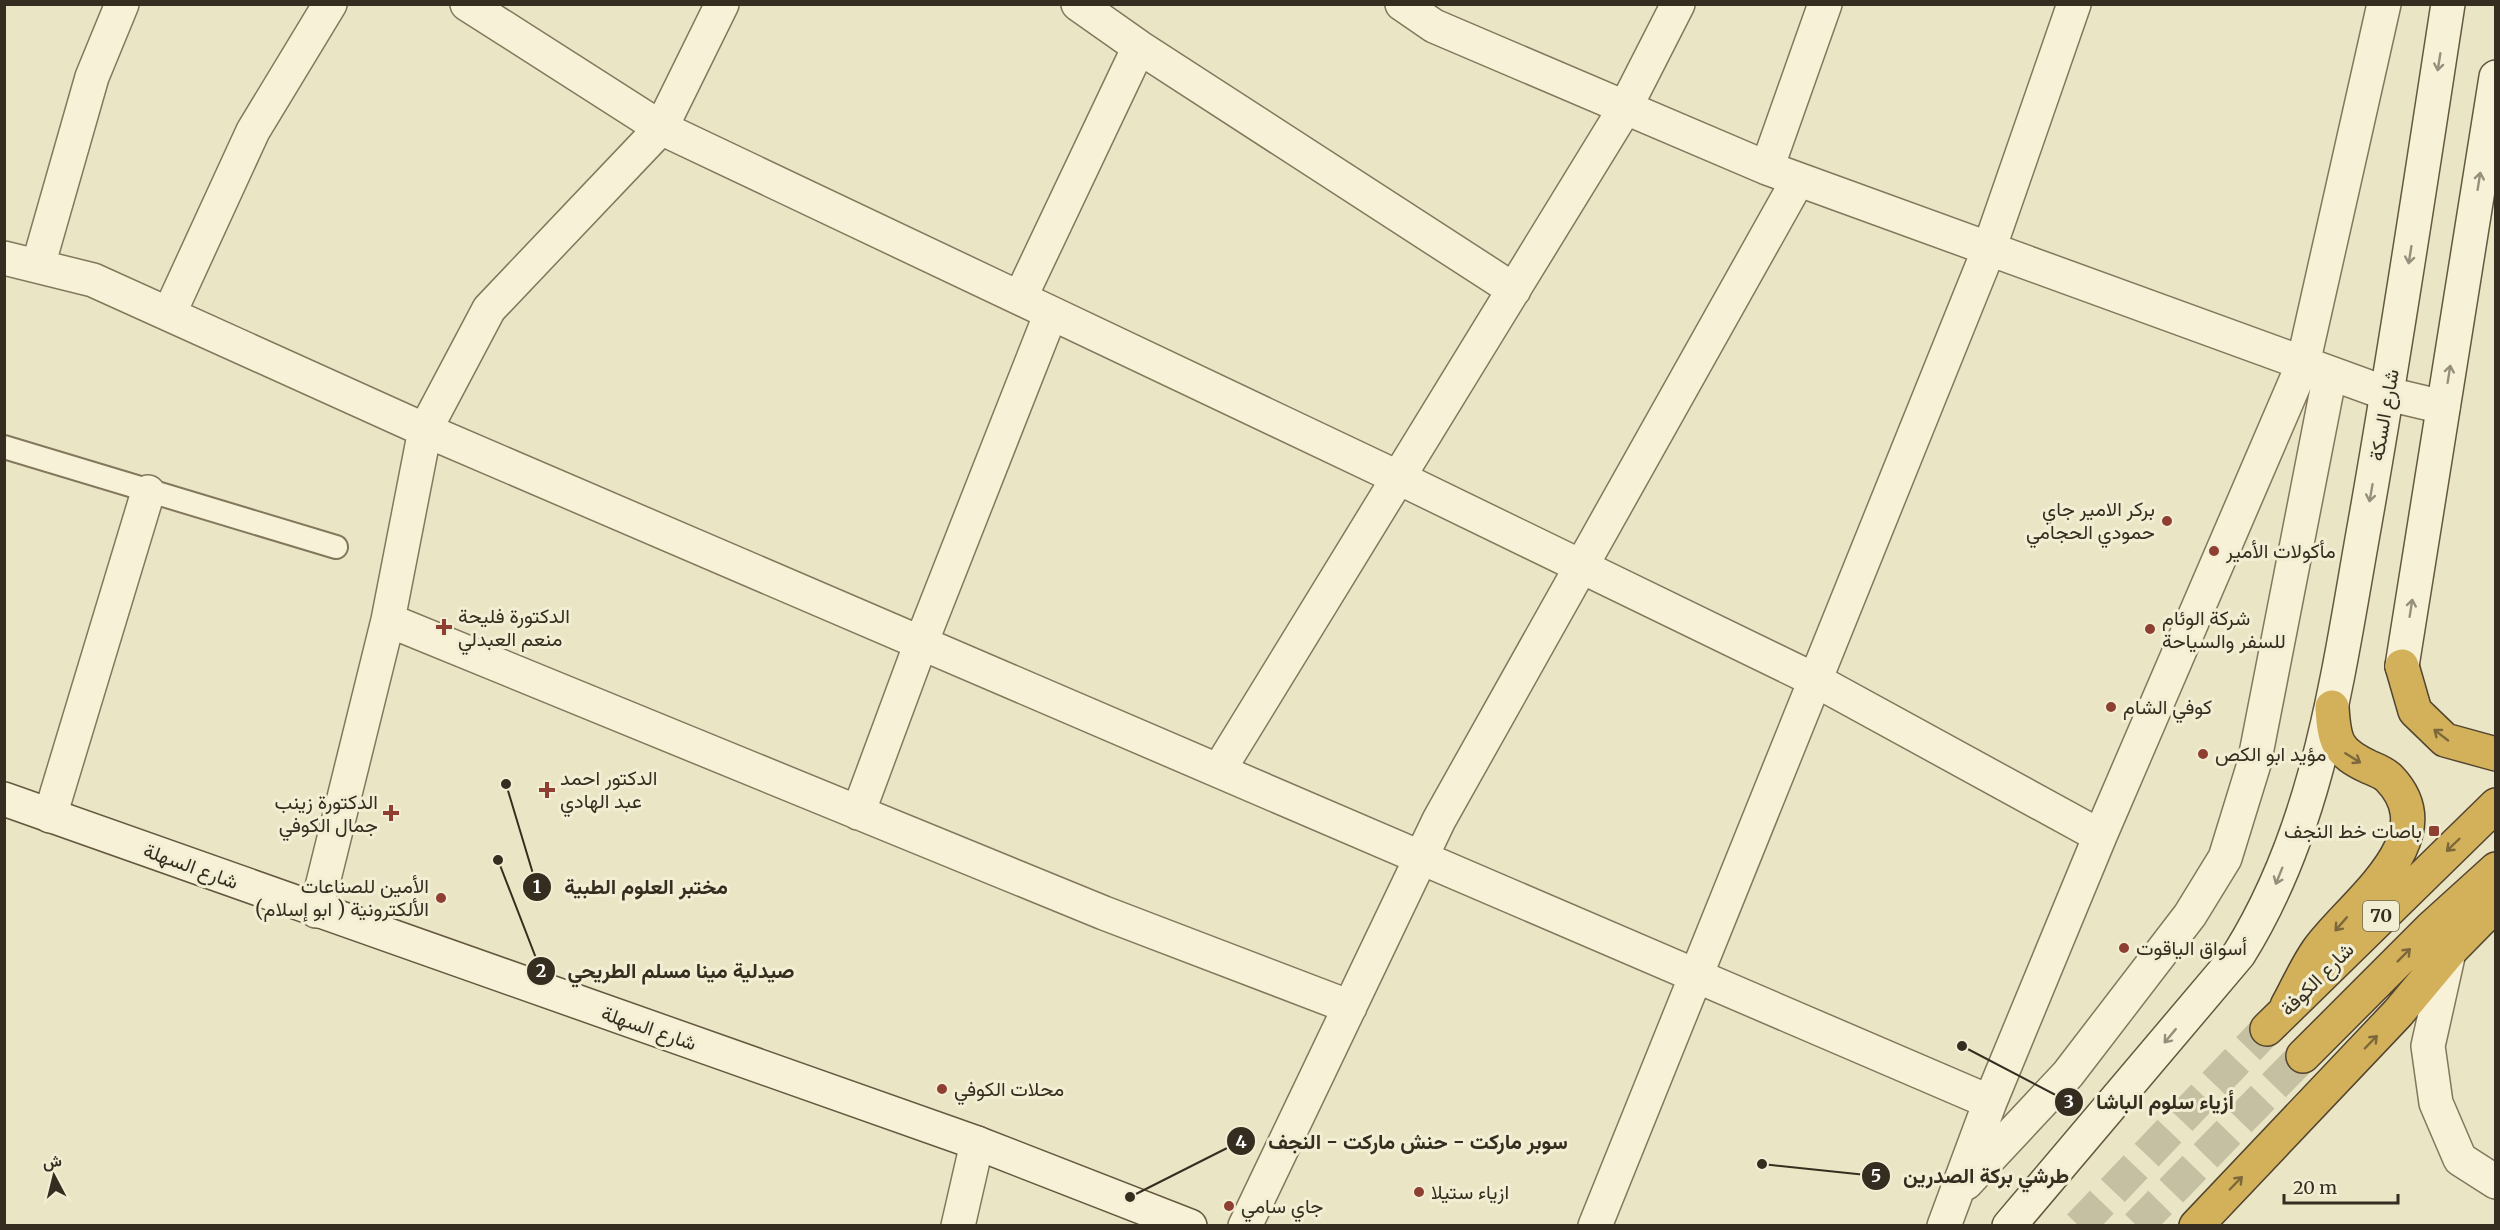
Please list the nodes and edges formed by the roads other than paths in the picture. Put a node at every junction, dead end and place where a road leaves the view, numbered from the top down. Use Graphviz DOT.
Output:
graph roads {
  1 [pos="122,4"];
  2 [pos="330,4"];
  3 [pos="467,4"];
  4 [pos="722,4"];
  5 [pos="1078,4"];
  6 [pos="1402,4"];
  7 [pos="1678,4"];
  8 [pos="1825,4"];
  9 [pos="2073,4"];
  10 [pos="2384,4"];
  11 [pos="2448,4"];
  12 [pos="1139,47"];
  13 [pos="2496,77"];
  14 [pos="1625,108"];
  15 [pos="661,128"];
  16 [pos="1767,168"];
  17 [pos="1798,180"];
  18 [pos="1989,249"];
  19 [pos="4,258"];
  20 [pos="38,266"];
  21 [pos="1514,290"];
  22 [pos="1020,298"];
  23 [pos="1051,313"];
  24 [pos="169,314"];
  25 [pos="2317,369"];
  26 [pos="2388,394"];
  27 [pos="2443,407"];
  28 [pos="425,430"];
  29 [pos="4,447"];
  30 [pos="1399,478"];
  31 [pos="148,492"];
  32 [pos="336,547"];
  33 [pos="1581,567"];
  34 [pos="388,620"];
  35 [pos="921,643"];
  36 [pos="2402,666"];
  37 [pos="1815,680"];
  38 [pos="2332,707"];
  39 [pos="2496,754"];
  40 [pos="1220,770"];
  41 [pos="4,800"];
  42 [pos="2496,805"];
  43 [pos="858,813"];
  44 [pos="50,816"];
  45 [pos="2100,836"];
  46 [pos="1421,857"];
  47 [pos="2496,869"];
  48 [pos="2496,904"];
  49 [pos="316,910"];
  50 [pos="2449,952"];
  51 [pos="1696,975"];
  52 [pos="1350,1007"];
  53 [pos="2303,1056"];
  54 [pos="1990,1102"];
  55 [pos="977,1143"];
  56 [pos="2496,1182"];
  57 [pos="1957,1193"];
  58 [pos="958,1226"];
  59 [pos="1190,1226"];
  60 [pos="1245,1226"];
  61 [pos="1595,1226"];
  62 [pos="1944,1226"];
  63 [pos="2009,1226"];
  64 [pos="2196,1226"];
  1 -- 20 [label="street"];
  2 -- 24 [label="street"];
  3 -- 15 [label="street"];
  4 -- 15 [label="street"];
  5 -- 12 [label="street"];
  6 -- 14 [label="street"];
  7 -- 14 [label="street"];
  8 -- 16 [label="street"];
  9 -- 18 [label="street"];
  10 -- 25 [label="street"];
  11 -- 26 [label="street, شارع السكة, one-way"];
  12 -- 21 [label="street"];
  12 -- 22 [label="street"];
  27 -- 13 [label="street, one-way"];
  14 -- 16 [label="street"];
  14 -- 21 [label="street"];
  15 -- 22 [label="street"];
  15 -- 28 [label="street"];
  16 -- 17 [label="street"];
  17 -- 18 [label="street"];
  17 -- 33 [label="street"];
  18 -- 25 [label="street"];
  18 -- 37 [label="street"];
  19 -- 20 [label="street"];
  20 -- 24 [label="street"];
  21 -- 30 [label="street"];
  22 -- 23 [label="street"];
  23 -- 30 [label="street"];
  23 -- 35 [label="street"];
  24 -- 28 [label="street"];
  25 -- 26 [label="street"];
  25 -- 45 [label="street"];
  25 -- 57 [label="street"];
  26 -- 27 [label="street"];
  26 -- 38 [label="street, شارع السكة, one-way"];
  36 -- 27 [label="street, one-way"];
  28 -- 34 [label="street"];
  28 -- 35 [label="street"];
  29 -- 31 [label="lane"];
  30 -- 33 [label="street"];
  30 -- 40 [label="street"];
  31 -- 32 [label="lane"];
  31 -- 44 [label="street"];
  33 -- 37 [label="street"];
  33 -- 46 [label="street"];
  34 -- 43 [label="street"];
  34 -- 49 [label="street"];
  35 -- 40 [label="street"];
  35 -- 43 [label="street"];
  39 -- 36 [label="highway, one-way"];
  37 -- 45 [label="street"];
  37 -- 51 [label="street"];
  38 -- 42 [label="highway, شارع الكوفة / 70"];
  38 -- 63 [label="street, شارع السكة, one-way"];
  40 -- 46 [label="street"];
  41 -- 44 [label="street, شارع السهلة"];
  43 -- 52 [label="street"];
  44 -- 49 [label="street, شارع السهلة"];
  45 -- 54 [label="street"];
  46 -- 51 [label="street"];
  46 -- 52 [label="street"];
  53 -- 47 [label="highway, 70, one-way"];
  48 -- 50 [label="highway"];
  49 -- 55 [label="street, شارع السهلة"];
  50 -- 56 [label="street"];
  64 -- 50 [label="highway, one-way"];
  51 -- 54 [label="street"];
  51 -- 61 [label="street"];
  52 -- 60 [label="street"];
  54 -- 57 [label="street"];
  55 -- 58 [label="street"];
  55 -- 59 [label="street, شارع السهلة"];
  57 -- 62 [label="street"];
}
